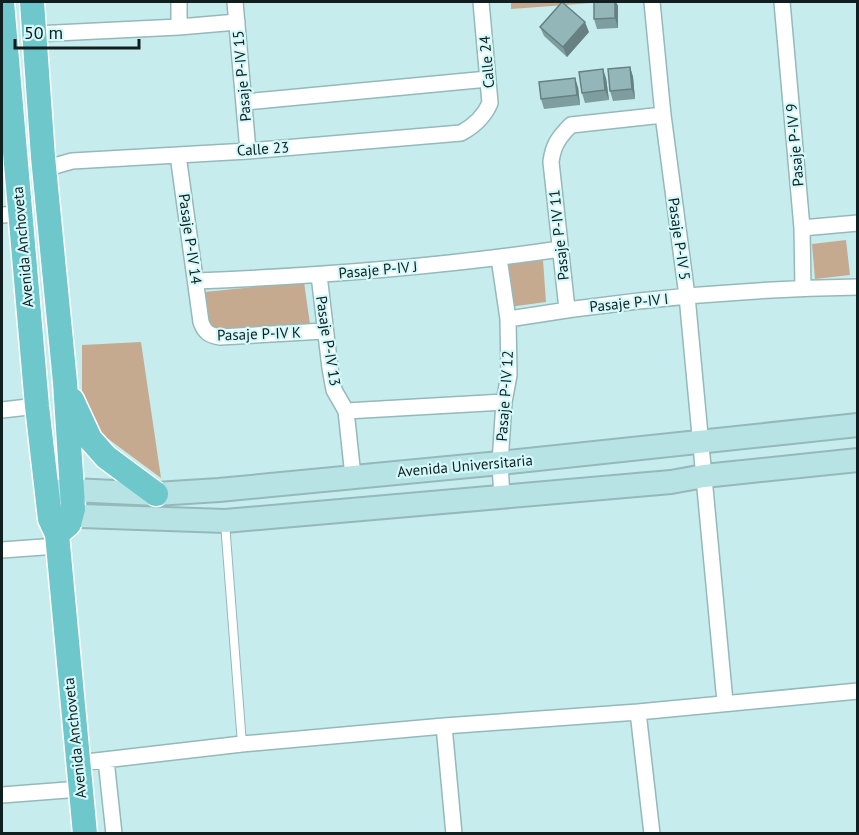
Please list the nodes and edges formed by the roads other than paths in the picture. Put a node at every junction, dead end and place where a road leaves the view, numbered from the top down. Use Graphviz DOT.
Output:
graph roads {
  1 [pos="2,2"];
  2 [pos="32,2"];
  3 [pos="179,2"];
  4 [pos="236,2"];
  5 [pos="481,2"];
  6 [pos="652,2"];
  7 [pos="782,2"];
  8 [pos="237,22"];
  9 [pos="178,27"];
  10 [pos="35,34"];
  11 [pos="488,79"];
  12 [pos="245,102"];
  13 [pos="663,115"];
  14 [pos="479,120"];
  15 [pos="248,151"];
  16 [pos="178,155"];
  17 [pos="44,169"];
  18 [pos="11,214"];
  19 [pos="858,223"];
  20 [pos="802,228"];
  21 [pos="560,249"];
  22 [pos="499,258"];
  23 [pos="319,275"];
  24 [pos="196,281"];
  25 [pos="858,287"];
  26 [pos="803,288"];
  27 [pos="687,296"];
  28 [pos="567,309"];
  29 [pos="508,318"];
  30 [pos="201,322"];
  31 [pos="324,331"];
  32 [pos="65,382"];
  33 [pos="504,402"];
  34 [pos="38,406"];
  35 [pos="2,410"];
  36 [pos="346,411"];
  37 [pos="858,425"];
  38 [pos="701,440"];
  39 [pos="858,460"];
  40 [pos="500,463"];
  41 [pos="353,476"];
  42 [pos="704,476"];
  43 [pos="72,490"];
  44 [pos="156,494"];
  45 [pos="502,498"];
  46 [pos="57,521"];
  47 [pos="225,521"];
  48 [pos="2,550"];
  49 [pos="858,691"];
  50 [pos="725,702"];
  51 [pos="638,712"];
  52 [pos="444,726"];
  53 [pos="242,744"];
  54 [pos="106,760"];
  55 [pos="78,763"];
  56 [pos="80,789"];
  57 [pos="2,795"];
  58 [pos="85,834"];
  59 [pos="114,834"];
  60 [pos="454,834"];
  61 [pos="652,834"];
  1 -- 18 [label="main road, Avenida Anchoveta"];
  2 -- 10 [label="main road, Avenida Anchoveta"];
  3 -- 9 [label="street"];
  4 -- 8 [label="street, Pasaje P-IV 15"];
  5 -- 11 [label="street, Calle 24"];
  6 -- 13 [label="street, Pasaje P-IV 5"];
  7 -- 20 [label="street, Pasaje P-IV 9"];
  8 -- 9 [label="street"];
  8 -- 12 [label="street, Pasaje P-IV 15"];
  9 -- 10 [label="street"];
  10 -- 17 [label="main road, Avenida Anchoveta"];
  11 -- 12 [label="street"];
  11 -- 14 [label="street, Calle 24"];
  12 -- 15 [label="street, Pasaje P-IV 15"];
  13 -- 21 [label="street, Pasaje P-IV 11"];
  13 -- 27 [label="street, Pasaje P-IV 5"];
  14 -- 15 [label="street, Calle 23"];
  15 -- 16 [label="street, Calle 23"];
  16 -- 17 [label="street, Calle 23"];
  16 -- 24 [label="street, Pasaje P-IV 14"];
  17 -- 32 [label="main road, Avenida Anchoveta"];
  18 -- 34 [label="main road, Avenida Anchoveta"];
  19 -- 20 [label="street"];
  20 -- 26 [label="street, Pasaje P-IV 9"];
  21 -- 22 [label="street, Pasaje P-IV J"];
  21 -- 28 [label="street, Pasaje P-IV 11"];
  22 -- 23 [label="street, Pasaje P-IV J"];
  22 -- 29 [label="street, Pasaje P-IV 12"];
  23 -- 24 [label="street, Pasaje P-IV J"];
  23 -- 31 [label="street, Pasaje P-IV 13"];
  24 -- 30 [label="street, Pasaje P-IV 14"];
  25 -- 26 [label="street, Pasaje P-IV I"];
  26 -- 27 [label="street, Pasaje P-IV I"];
  27 -- 28 [label="street, Pasaje P-IV I"];
  27 -- 38 [label="street, Pasaje P-IV 5"];
  28 -- 29 [label="street, Pasaje P-IV I"];
  29 -- 33 [label="street, Pasaje P-IV 12"];
  30 -- 31 [label="street, Pasaje P-IV K"];
  31 -- 36 [label="street, Pasaje P-IV 13"];
  32 -- 43 [label="main road, Avenida Anchoveta"];
  32 -- 44 [label="main road"];
  33 -- 36 [label="street"];
  33 -- 40 [label="street, Pasaje P-IV 12"];
  34 -- 35 [label="street"];
  34 -- 46 [label="main road, Avenida Anchoveta"];
  36 -- 41 [label="street, Pasaje P-IV 13"];
  37 -- 38 [label="main road, Avenida Universitaria"];
  38 -- 40 [label="main road, Avenida Universitaria"];
  38 -- 42 [label="street, Pasaje P-IV 5"];
  39 -- 42 [label="main road"];
  40 -- 41 [label="main road, Avenida Universitaria"];
  40 -- 45 [label="street, Pasaje P-IV 12"];
  41 -- 44 [label="main road, Avenida Universitaria"];
  42 -- 45 [label="main road"];
  42 -- 50 [label="street, Pasaje P-IV 5"];
  43 -- 44 [label="main road, Avenida Universitaria"];
  43 -- 46 [label="main road, Avenida Anchoveta"];
  45 -- 47 [label="main road"];
  46 -- 47 [label="main road"];
  46 -- 48 [label="street"];
  46 -- 55 [label="main road, Avenida Anchoveta"];
  47 -- 53 [label="lane"];
  49 -- 50 [label="street"];
  50 -- 51 [label="street"];
  51 -- 52 [label="street"];
  51 -- 61 [label="street"];
  52 -- 53 [label="street"];
  52 -- 60 [label="street"];
  53 -- 54 [label="street"];
  54 -- 55 [label="street"];
  54 -- 59 [label="street"];
  55 -- 56 [label="main road, Avenida Anchoveta"];
  56 -- 57 [label="street"];
  56 -- 58 [label="main road, Avenida Anchoveta"];
}
